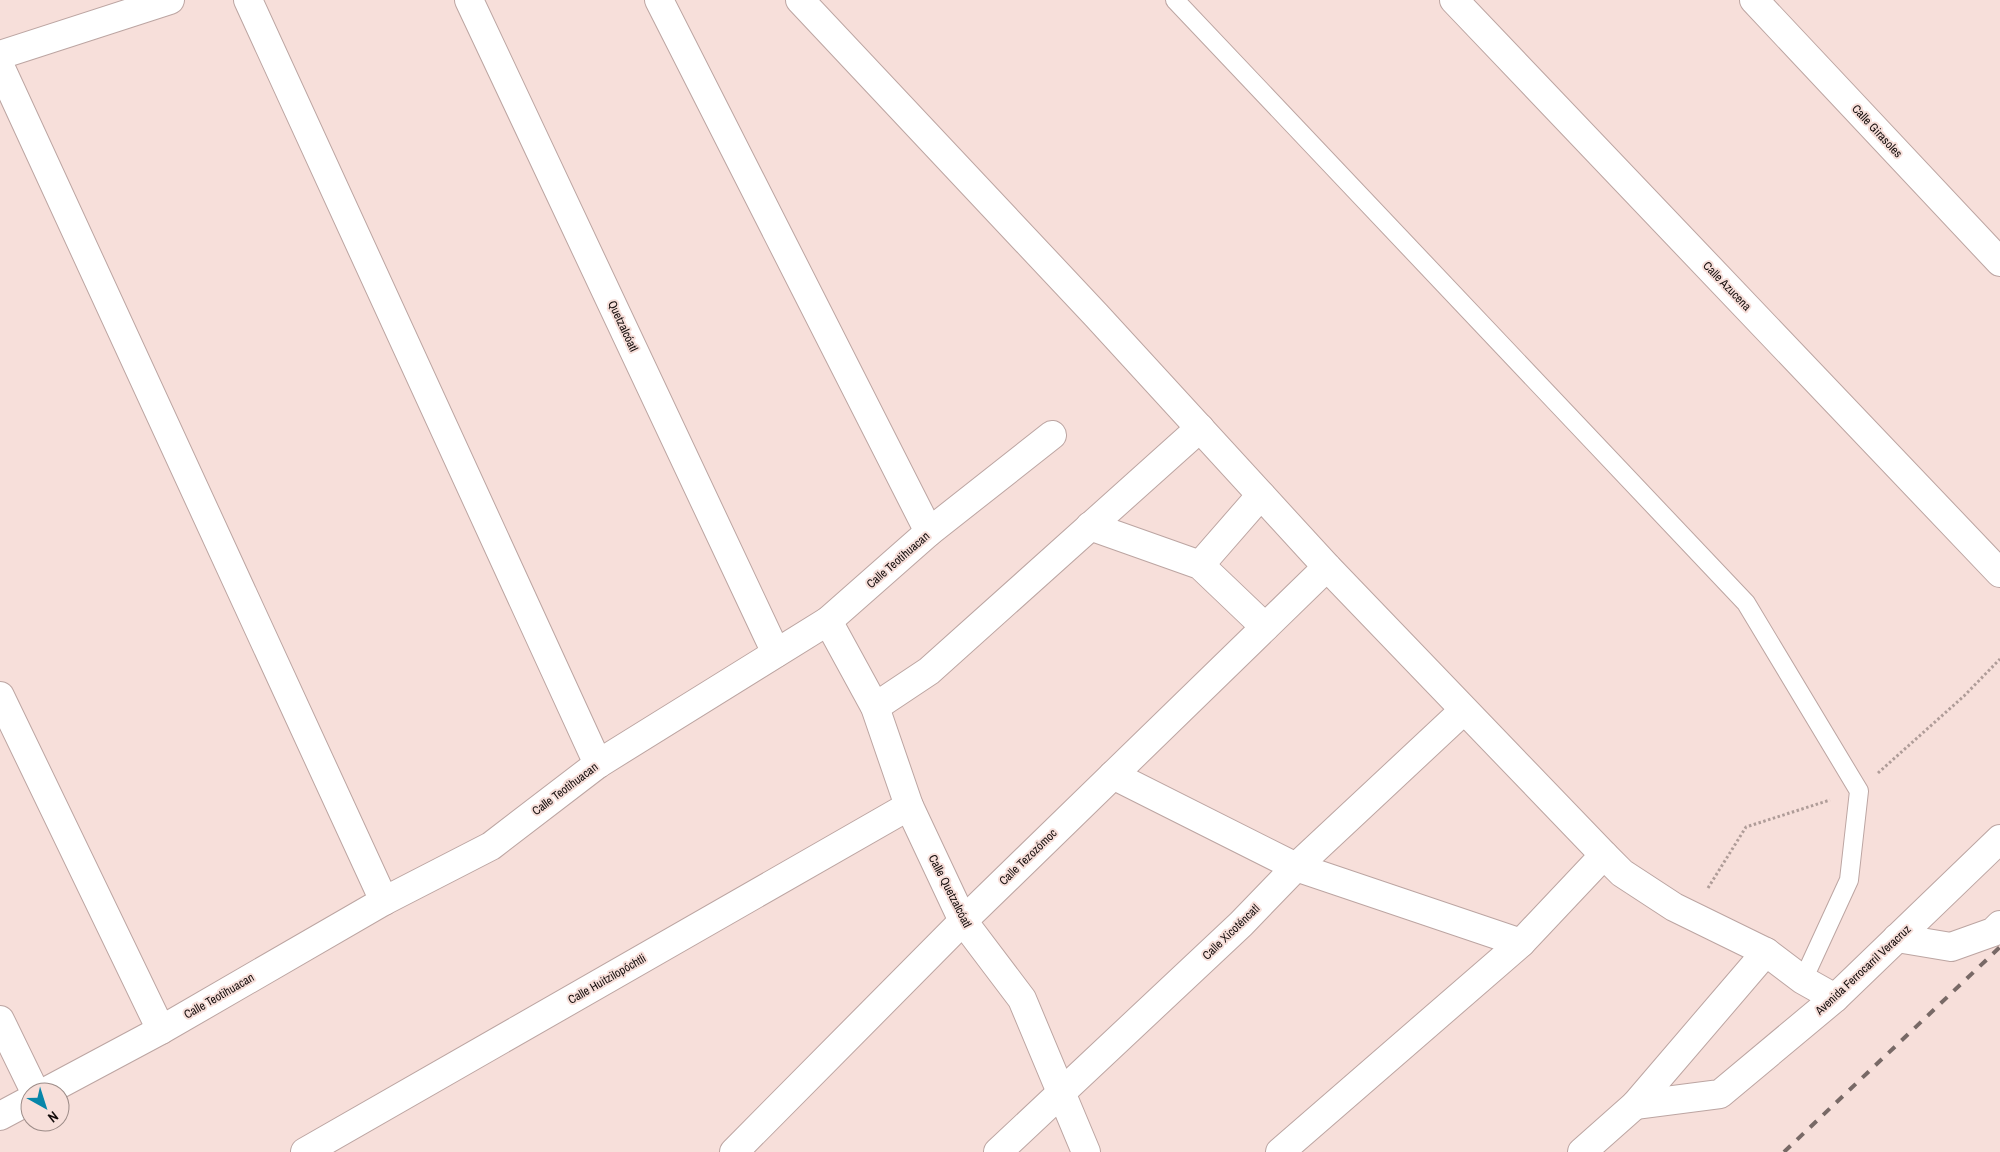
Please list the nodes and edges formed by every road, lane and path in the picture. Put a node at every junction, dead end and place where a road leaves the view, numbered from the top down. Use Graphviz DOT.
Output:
graph roads {
  1 [pos="170,0"];
  2 [pos="248,0"];
  3 [pos="469,0"];
  4 [pos="659,0"];
  5 [pos="800,0"];
  6 [pos="1175,0"];
  7 [pos="1454,0"];
  8 [pos="1754,0"];
  9 [pos="138,5"];
  10 [pos="0,55"];
  11 [pos="0,66"];
  12 [pos="2000,262"];
  13 [pos="1200,428"];
  14 [pos="1052,436"];
  15 [pos="1261,495"];
  16 [pos="1090,526"];
  17 [pos="929,532"];
  18 [pos="1200,566"];
  19 [pos="1326,567"];
  20 [pos="2000,573"];
  21 [pos="828,621"];
  22 [pos="1265,627"];
  23 [pos="776,653"];
  24 [pos="0,696"];
  25 [pos="875,707"];
  26 [pos="1463,711"];
  27 [pos="598,764"];
  28 [pos="1113,775"];
  29 [pos="909,806"];
  30 [pos="2000,839"];
  31 [pos="1604,855"];
  32 [pos="1296,867"];
  33 [pos="384,901"];
  34 [pos="963,921"];
  35 [pos="2000,925"];
  36 [pos="1897,938"];
  37 [pos="1521,943"];
  38 [pos="1766,952"];
  39 [pos="1804,980"];
  40 [pos="1834,998"];
  41 [pos="0,1020"];
  42 [pos="161,1030"];
  43 [pos="30,1082"];
  44 [pos="64,1082"];
  45 [pos="1062,1094"];
  46 [pos="20,1105"];
  47 [pos="1635,1105"];
  48 [pos="0,1116"];
  49 [pos="1285,1150"];
  50 [pos="305,1152"];
  51 [pos="734,1152"];
  52 [pos="998,1152"];
  53 [pos="1086,1152"];
  54 [pos="1582,1152"];
  1 -- 9 [label="street"];
  2 -- 27 [label="street"];
  3 -- 23 [label="street, Quetzalcóatl"];
  4 -- 17 [label="street"];
  5 -- 13 [label="street"];
  6 -- 39 [label="lane"];
  7 -- 20 [label="street, Calle Azucena"];
  8 -- 12 [label="street, Calle Girasoles"];
  9 -- 10 [label="street"];
  11 -- 33 [label="street"];
  13 -- 15 [label="street"];
  13 -- 16 [label="street"];
  14 -- 17 [label="street, Calle Teotihuacan"];
  15 -- 18 [label="street"];
  15 -- 19 [label="street"];
  16 -- 18 [label="street"];
  16 -- 25 [label="street"];
  17 -- 21 [label="street, Calle Teotihuacan"];
  18 -- 22 [label="street"];
  19 -- 22 [label="street, Calle Tezozómoc"];
  19 -- 26 [label="street"];
  21 -- 23 [label="street, Calle Teotihuacan"];
  21 -- 25 [label="street, Calle Quetzalcóatl"];
  22 -- 28 [label="street, Calle Tezozómoc"];
  23 -- 27 [label="street, Calle Teotihuacan"];
  24 -- 42 [label="street"];
  25 -- 29 [label="street, Calle Quetzalcóatl"];
  26 -- 31 [label="street"];
  26 -- 32 [label="street, Calle Xicoténcatl"];
  27 -- 33 [label="street, Calle Teotihuacan"];
  28 -- 32 [label="street"];
  28 -- 34 [label="street, Calle Tezozómoc"];
  29 -- 34 [label="street, Calle Quetzalcóatl"];
  29 -- 50 [label="street, Calle Huitzilopóchtli"];
  30 -- 36 [label="street, Avenida Ferrocarril Veracruz"];
  31 -- 37 [label="street"];
  31 -- 38 [label="street"];
  32 -- 37 [label="street"];
  32 -- 45 [label="street, Calle Xicoténcatl"];
  33 -- 42 [label="street, Calle Teotihuacan"];
  34 -- 45 [label="street, Calle Quetzalcóatl"];
  34 -- 51 [label="street, Calle Tezozómoc"];
  35 -- 36 [label="street"];
  36 -- 40 [label="street, Avenida Ferrocarril Veracruz"];
  37 -- 49 [label="street"];
  38 -- 39 [label="street"];
  38 -- 47 [label="street"];
  39 -- 40 [label="street"];
  40 -- 47 [label="street, Avenida Ferrocarril Veracruz"];
  41 -- 43 [label="street"];
  42 -- 44 [label="street, Calle Teotihuacan"];
  45 -- 52 [label="street, Calle Xicoténcatl"];
  45 -- 53 [label="street, Calle Quetzalcóatl"];
  46 -- 48 [label="street"];
  47 -- 54 [label="street"];
}
